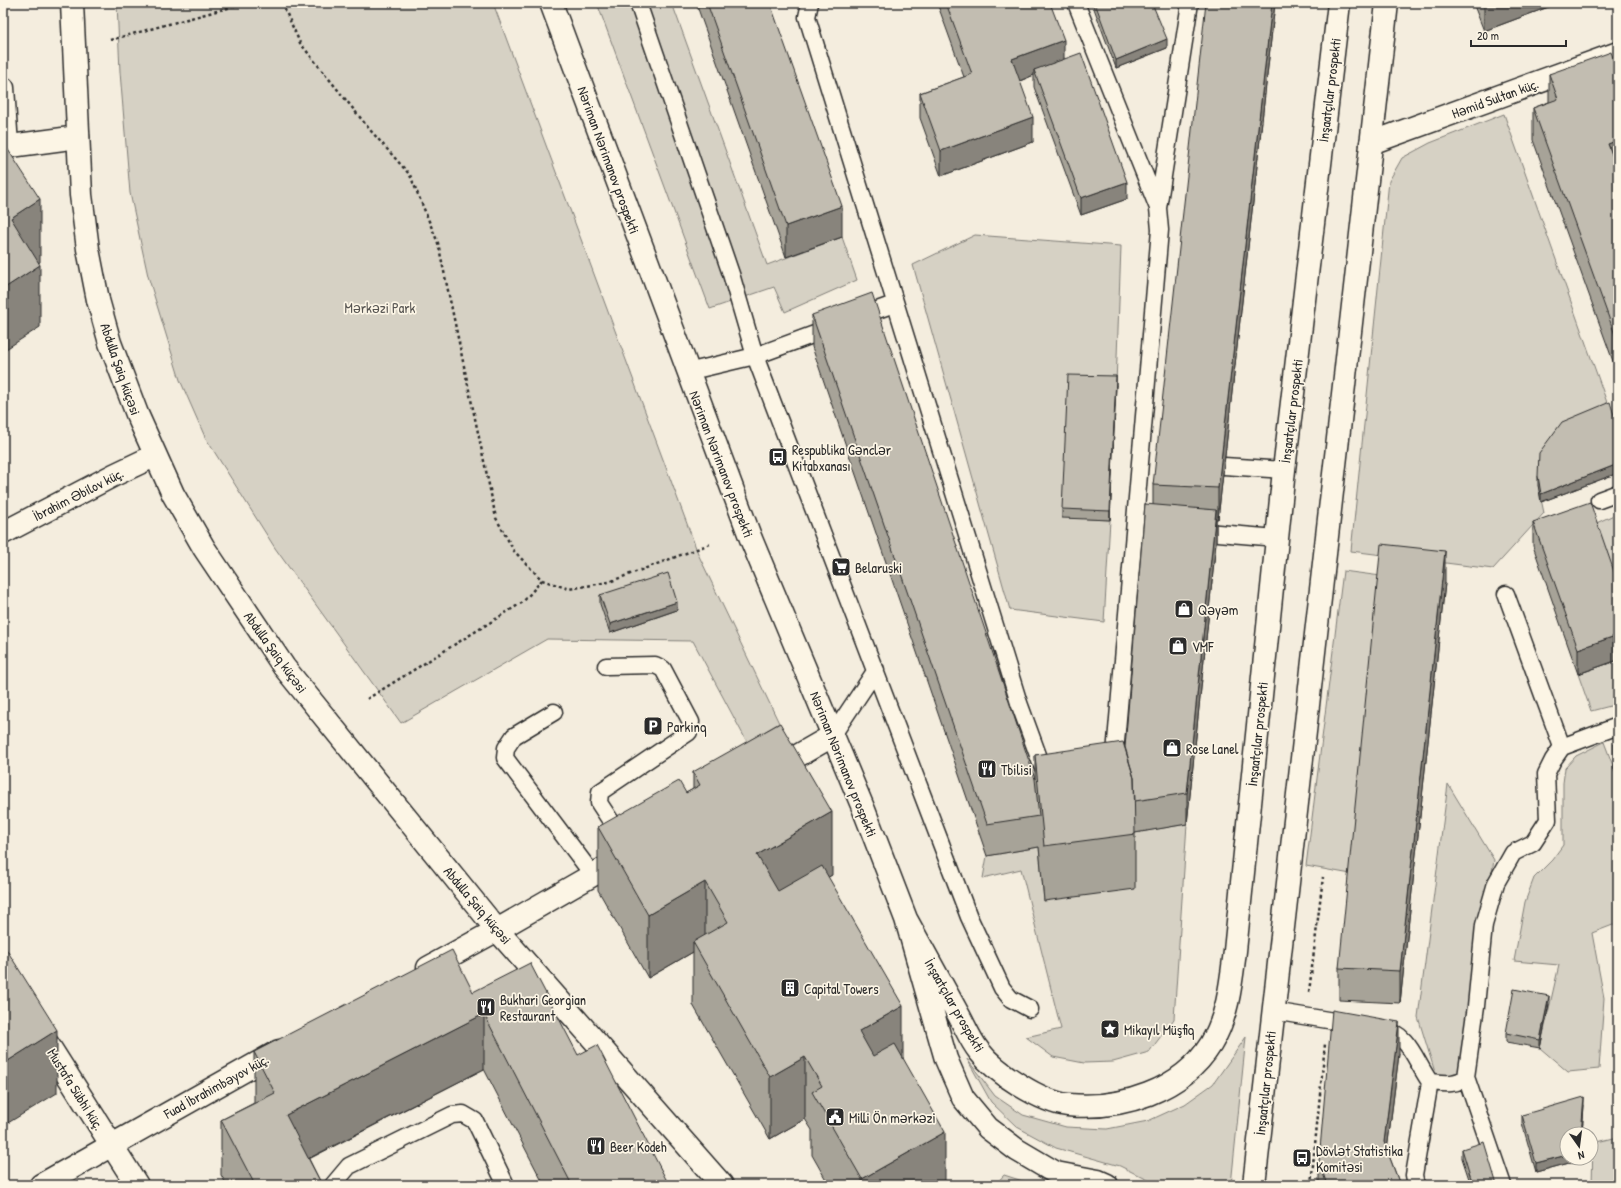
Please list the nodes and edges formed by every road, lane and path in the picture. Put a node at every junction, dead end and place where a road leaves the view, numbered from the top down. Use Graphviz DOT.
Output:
graph roads {
  1 [pos="72,3"];
  2 [pos="246,3"];
  3 [pos="282,3"];
  4 [pos="551,3"];
  5 [pos="638,3"];
  6 [pos="810,3"];
  7 [pos="1076,3"];
  8 [pos="1190,3"];
  9 [pos="1339,3"];
  10 [pos="1387,3"];
  11 [pos="110,40"];
  12 [pos="1618,54"];
  13 [pos="3,95"];
  14 [pos="78,137"];
  15 [pos="1371,143"];
  16 [pos="5,146"];
  17 [pos="1158,208"];
  18 [pos="894,304"];
  19 [pos="756,356"];
  20 [pos="687,372"];
  21 [pos="154,456"];
  22 [pos="1224,466"];
  23 [pos="1284,470"];
  24 [pos="1618,493"];
  25 [pos="1599,500"];
  26 [pos="1183,530"];
  27 [pos="3,533"];
  28 [pos="1277,538"];
  29 [pos="710,544"];
  30 [pos="542,580"];
  31 [pos="1506,594"];
  32 [pos="606,666"];
  33 [pos="876,670"];
  34 [pos="367,699"];
  35 [pos="554,712"];
  36 [pos="1618,726"];
  37 [pos="832,736"];
  38 [pos="1562,747"];
  39 [pos="1106,778"];
  40 [pos="758,779"];
  41 [pos="1058,780"];
  42 [pos="635,851"];
  43 [pos="593,875"];
  44 [pos="906,920"];
  45 [pos="497,930"];
  46 [pos="409,979"];
  47 [pos="1030,1009"];
  48 [pos="1273,1011"];
  49 [pos="32,1020"];
  50 [pos="298,1041"];
  51 [pos="1466,1077"];
  52 [pos="1430,1082"];
  53 [pos="111,1145"];
  54 [pos="41,1185"];
  55 [pos="136,1185"];
  56 [pos="333,1185"];
  57 [pos="506,1185"];
  58 [pos="722,1185"];
  59 [pos="1107,1185"];
  60 [pos="1254,1185"];
  61 [pos="1416,1185"];
  62 [pos="1503,1185"];
  1 -- 14 [label="main road, Abdulla Şaiq küçəsi"];
  2 -- 11 [label="path"];
  3 -- 30 [label="path"];
  4 -- 20 [label="main road, Nəriman Nərimanov prospekti"];
  5 -- 19 [label="lane"];
  6 -- 18 [label="lane"];
  7 -- 17 [label="lane"];
  8 -- 17 [label="lane"];
  9 -- 23 [label="main road, İnşaatçılar prospekti"];
  10 -- 15 [label="main road, İnşaatçılar prospekti"];
  12 -- 15 [label="main road, Həmid Sultan küç."];
  13 -- 16 [label="main road"];
  14 -- 16 [label="main road"];
  14 -- 21 [label="main road, Abdulla Şaiq küçəsi"];
  15 -- 48 [label="main road, İnşaatçılar prospekti"];
  17 -- 39 [label="lane"];
  18 -- 19 [label="lane"];
  18 -- 41 [label="lane"];
  19 -- 20 [label="lane"];
  19 -- 33 [label="lane"];
  20 -- 37 [label="main road, Nəriman Nərimanov prospekti"];
  21 -- 27 [label="main road, İbrahim Əbilov küç."];
  21 -- 45 [label="main road, Abdulla Şaiq küçəsi"];
  22 -- 23 [label="lane"];
  23 -- 28 [label="main road, İnşaatçılar prospekti"];
  24 -- 25 [label="lane"];
  26 -- 28 [label="lane"];
  28 -- 44 [label="main road, İnşaatçılar prospekti"];
  29 -- 30 [label="path"];
  30 -- 34 [label="path"];
  31 -- 38 [label="lane"];
  32 -- 42 [label="lane"];
  33 -- 37 [label="lane"];
  33 -- 47 [label="lane"];
  35 -- 43 [label="lane"];
  36 -- 38 [label="lane"];
  37 -- 40 [label="main road"];
  37 -- 44 [label="main road, Nəriman Nərimanov prospekti"];
  38 -- 51 [label="lane"];
  42 -- 43 [label="main road"];
  43 -- 45 [label="main road"];
  44 -- 59 [label="main road"];
  45 -- 46 [label="main road"];
  45 -- 58 [label="main road, Abdulla Şaiq küçəsi"];
  48 -- 52 [label="lane"];
  48 -- 60 [label="main road, İnşaatçılar prospekti"];
  49 -- 53 [label="main road, Mustafa Sübhi küç."];
  50 -- 53 [label="main road, Fuad İbrahimbəyov küç."];
  51 -- 52 [label="lane"];
  51 -- 62 [label="lane"];
  52 -- 61 [label="lane"];
  53 -- 54 [label="main road, Fuad İbrahimbəyov küç."];
  53 -- 55 [label="main road, Mustafa Sübhi küç."];
  56 -- 57 [label="lane"];
}
